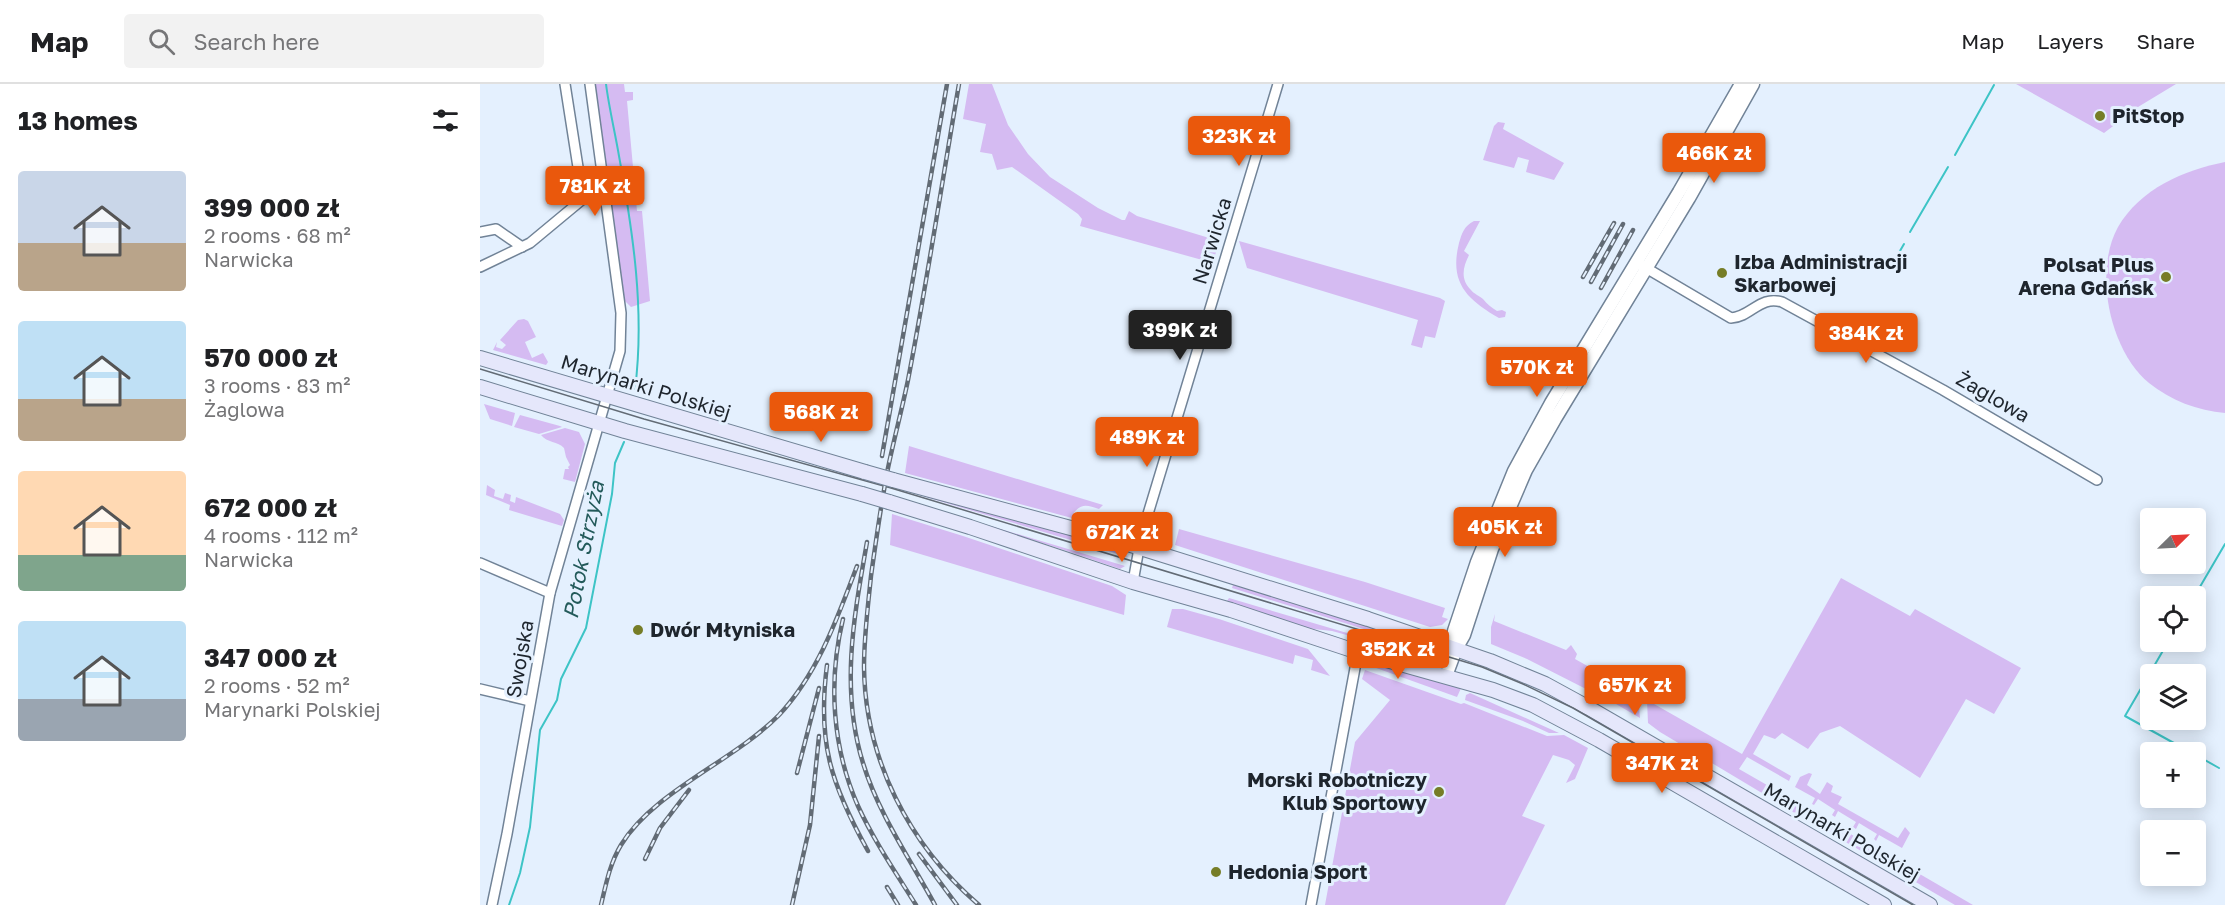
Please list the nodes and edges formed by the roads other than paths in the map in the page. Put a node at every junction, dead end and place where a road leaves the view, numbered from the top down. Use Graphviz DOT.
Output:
graph roads {
  1 [pos="565,84"];
  2 [pos="590,84"];
  3 [pos="1278,84"];
  4 [pos="1741,84"];
  5 [pos="1753,84"];
  6 [pos="1720,132"];
  7 [pos="606,195"];
  8 [pos="583,199"];
  9 [pos="480,231"];
  10 [pos="522,247"];
  11 [pos="1642,266"];
  12 [pos="480,267"];
  13 [pos="480,358"];
  14 [pos="480,387"];
  15 [pos="607,395"];
  16 [pos="598,424"];
  17 [pos="2097,480"];
  18 [pos="1138,547"];
  19 [pos="480,563"];
  20 [pos="1133,582"];
  21 [pos="550,593"];
  22 [pos="1456,649"];
  23 [pos="1358,652"];
  24 [pos="1446,676"];
  25 [pos="480,689"];
  26 [pos="530,701"];
  27 [pos="1610,720"];
  28 [pos="1599,740"];
  29 [pos="1742,796"];
  30 [pos="1732,816"];
  31 [pos="1892,883"];
  32 [pos="1882,904"];
  33 [pos="492,905"];
  34 [pos="1311,905"];
  35 [pos="1930,905"];
  1 -- 8 [label="street"];
  2 -- 7 [label="street, Swojska"];
  3 -- 18 [label="street, Narwicka"];
  4 -- 6 [label="street"];
  5 -- 6 [label="street"];
  6 -- 11 [label="street"];
  7 -- 8 [label="street"];
  7 -- 15 [label="street, Swojska"];
  8 -- 10 [label="street"];
  9 -- 10 [label="street"];
  10 -- 12 [label="street"];
  11 -- 17 [label="street, Żaglowa"];
  11 -- 22 [label="street"];
  13 -- 15 [label="main road, Marynarki Polskiej"];
  14 -- 16 [label="main road"];
  15 -- 16 [label="street, Swojska"];
  15 -- 18 [label="main road, Marynarki Polskiej, bridge"];
  16 -- 20 [label="main road, bridge"];
  16 -- 21 [label="street, Swojska"];
  18 -- 20 [label="street, Narwicka"];
  18 -- 22 [label="main road, Marynarki Polskiej"];
  19 -- 21 [label="street"];
  20 -- 23 [label="main road"];
  21 -- 26 [label="street, Swojska"];
  22 -- 24 [label="street"];
  22 -- 27 [label="main road, Marynarki Polskiej"];
  23 -- 24 [label="main road"];
  23 -- 34 [label="street"];
  24 -- 28 [label="main road"];
  25 -- 26 [label="street"];
  26 -- 33 [label="street, Swojska"];
  27 -- 28 [label="main road"];
  27 -- 29 [label="main road, Marynarki Polskiej"];
  28 -- 30 [label="main road"];
  29 -- 30 [label="main road"];
  29 -- 31 [label="main road, Marynarki Polskiej"];
  30 -- 32 [label="main road"];
  31 -- 32 [label="main road"];
  31 -- 35 [label="main road, Marynarki Polskiej"];
}
